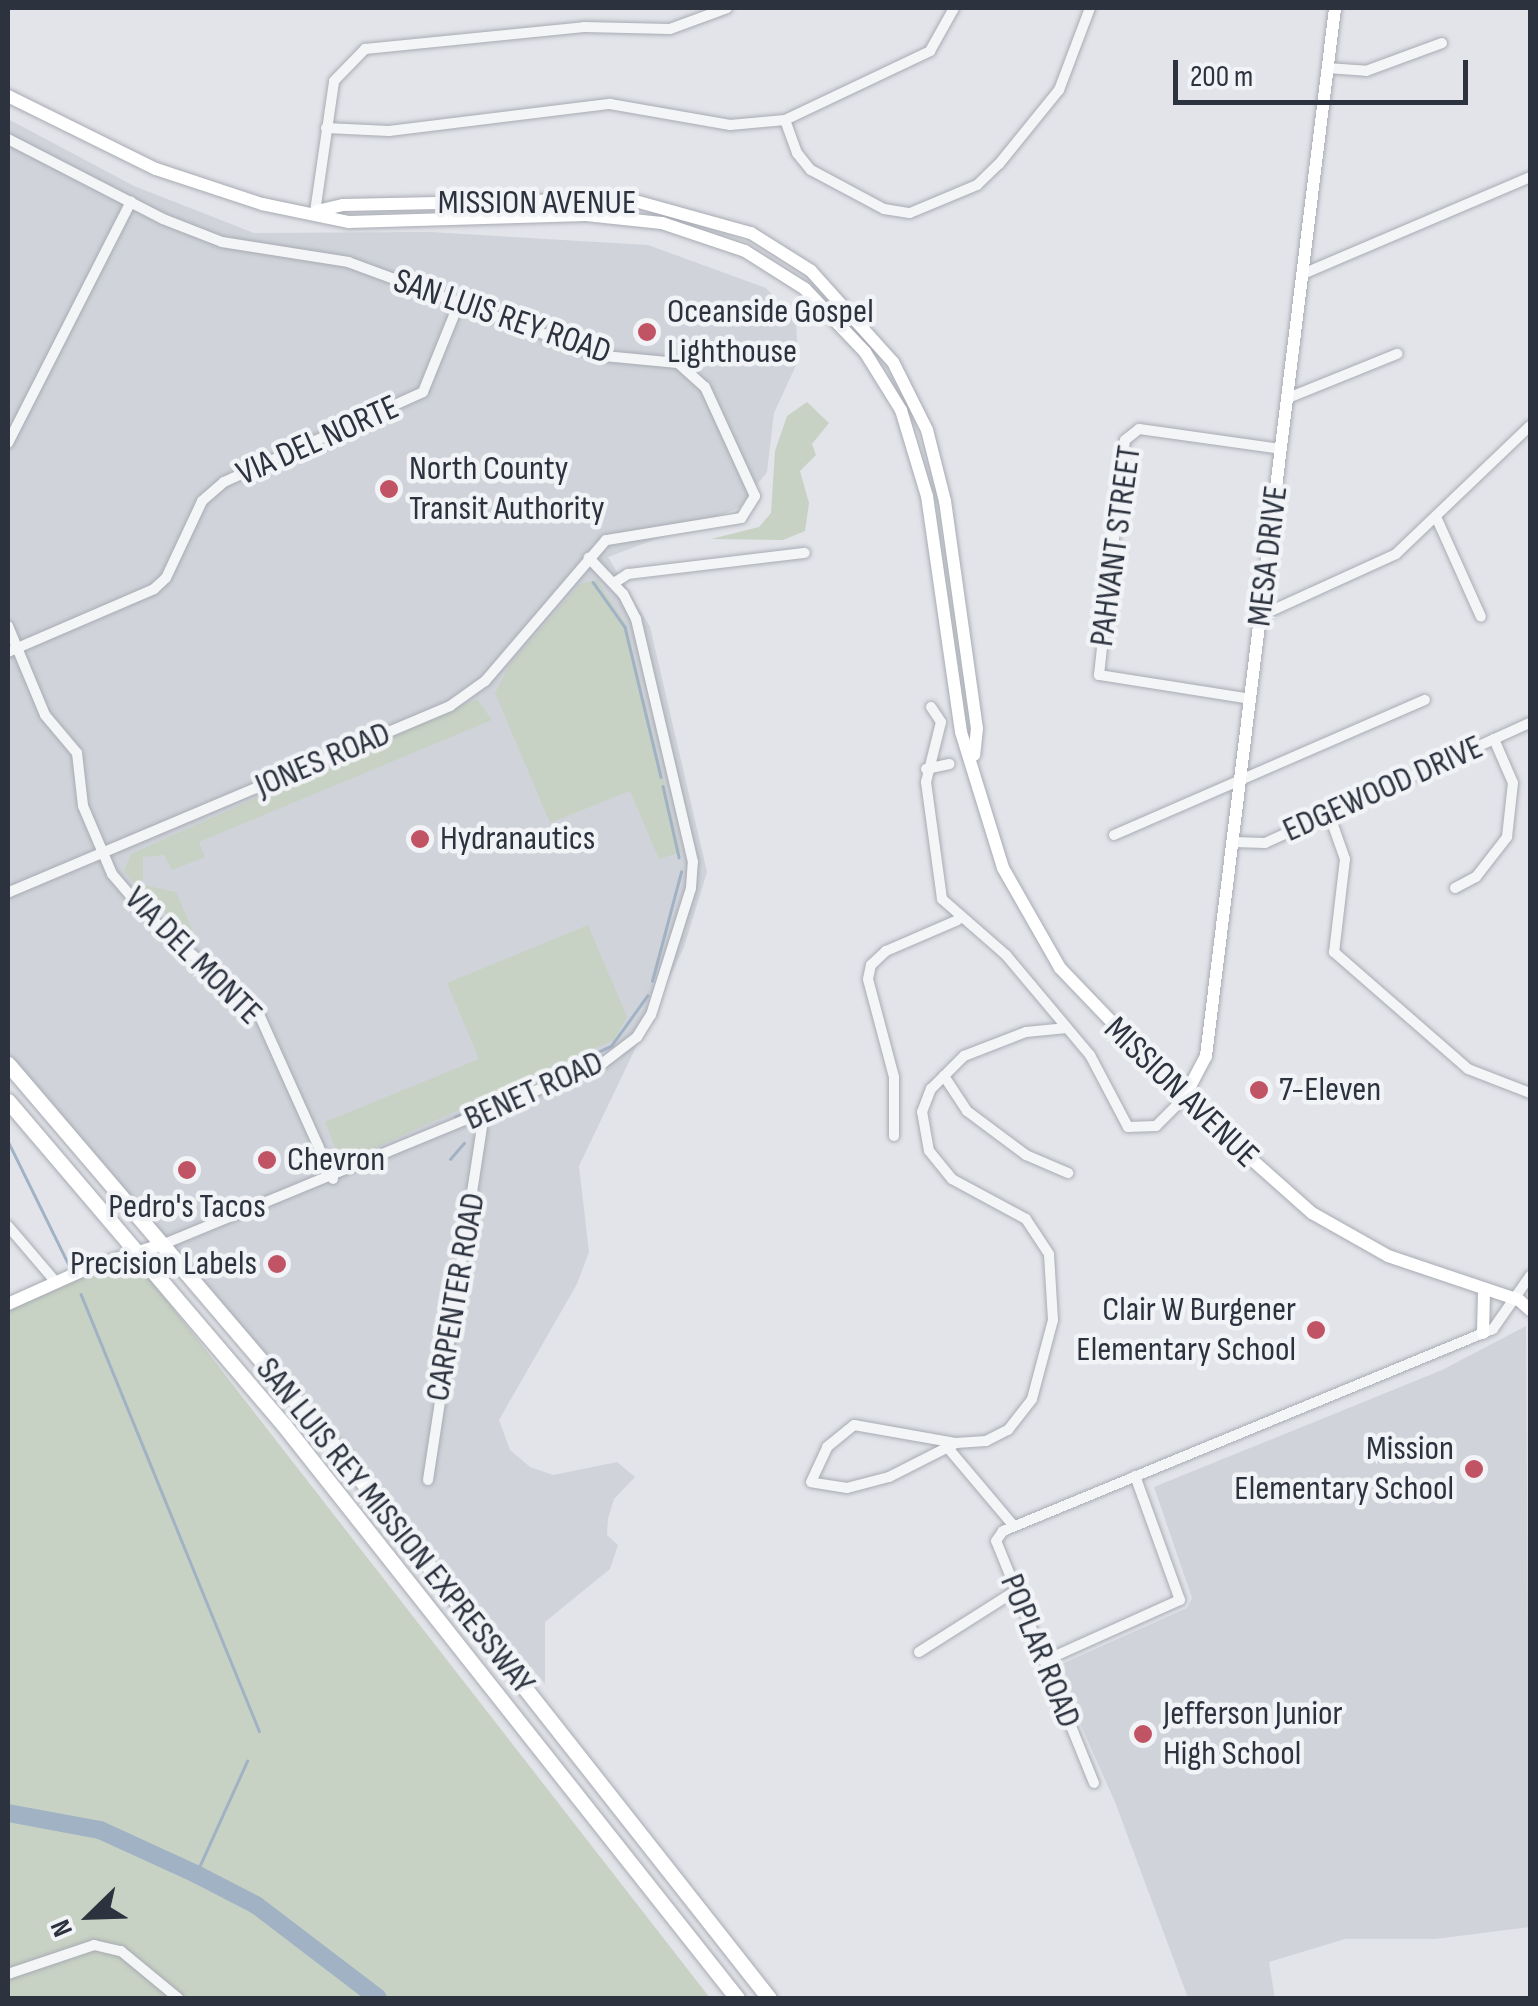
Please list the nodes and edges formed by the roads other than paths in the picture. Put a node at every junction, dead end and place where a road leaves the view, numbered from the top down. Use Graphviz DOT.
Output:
graph roads {
  1 [pos="728,8"];
  2 [pos="954,8"];
  3 [pos="1090,8"];
  4 [pos="1335,8"];
  5 [pos="1442,42"];
  6 [pos="1327,68"];
  7 [pos="8,96"];
  8 [pos="785,120"];
  9 [pos="326,128"];
  10 [pos="9,143"];
  11 [pos="1530,177"];
  12 [pos="132,202"];
  13 [pos="315,212"];
  14 [pos="1302,274"];
  15 [pos="458,303"];
  16 [pos="1397,354"];
  17 [pos="1288,398"];
  18 [pos="1530,426"];
  19 [pos="8,443"];
  20 [pos="1282,449"];
  21 [pos="1437,519"];
  22 [pos="805,553"];
  23 [pos="590,558"];
  24 [pos="614,583"];
  25 [pos="1260,616"];
  26 [pos="1481,617"];
  27 [pos="8,626"];
  28 [pos="12,650"];
  29 [pos="1250,699"];
  30 [pos="1425,700"];
  31 [pos="930,707"];
  32 [pos="1530,723"];
  33 [pos="1494,739"];
  34 [pos="950,764"];
  35 [pos="926,769"];
  36 [pos="1241,780"];
  37 [pos="1328,810"];
  38 [pos="1114,835"];
  39 [pos="1234,842"];
  40 [pos="102,853"];
  41 [pos="1455,888"];
  42 [pos="8,893"];
  43 [pos="958,920"];
  44 [pos="1067,1028"];
  45 [pos="8,1064"];
  46 [pos="944,1076"];
  47 [pos="1530,1093"];
  48 [pos="1184,1098"];
  49 [pos="8,1101"];
  50 [pos="484,1114"];
  51 [pos="894,1136"];
  52 [pos="1068,1173"];
  53 [pos="333,1180"];
  54 [pos="8,1226"];
  55 [pos="164,1244"];
  56 [pos="139,1252"];
  57 [pos="1530,1276"];
  58 [pos="55,1281"];
  59 [pos="1484,1291"];
  60 [pos="1525,1298"];
  61 [pos="8,1304"];
  62 [pos="1530,1310"];
  63 [pos="1483,1333"];
  64 [pos="952,1446"];
  65 [pos="1135,1476"];
  66 [pos="428,1480"];
  67 [pos="1014,1526"];
  68 [pos="1015,1591"];
  69 [pos="919,1652"];
  70 [pos="1044,1661"];
  71 [pos="1094,1784"];
  72 [pos="8,1974"];
  73 [pos="178,1998"];
  74 [pos="737,1998"];
  75 [pos="768,1998"];
  1 -- 9 [label="street"];
  2 -- 8 [label="street"];
  3 -- 8 [label="street"];
  4 -- 6 [label="main road, MESA DRIVE"];
  5 -- 6 [label="street"];
  6 -- 14 [label="main road, MESA DRIVE"];
  7 -- 13 [label="main road, MISSION AVENUE"];
  8 -- 9 [label="street"];
  9 -- 13 [label="street"];
  10 -- 12 [label="street, SAN LUIS REY ROAD"];
  11 -- 14 [label="street"];
  12 -- 15 [label="street, SAN LUIS REY ROAD"];
  12 -- 19 [label="street"];
  13 -- 48 [label="main road, MISSION AVENUE"];
  14 -- 17 [label="main road, MESA DRIVE"];
  15 -- 23 [label="street, SAN LUIS REY ROAD"];
  15 -- 28 [label="street, VIA DEL NORTE"];
  16 -- 17 [label="street"];
  17 -- 20 [label="main road, MESA DRIVE"];
  18 -- 21 [label="street"];
  20 -- 25 [label="main road, MESA DRIVE"];
  20 -- 29 [label="street, PAHVANT STREET"];
  21 -- 25 [label="street"];
  21 -- 26 [label="street"];
  22 -- 24 [label="street"];
  23 -- 24 [label="street, BENET ROAD"];
  23 -- 40 [label="street, JONES ROAD"];
  24 -- 50 [label="street, BENET ROAD"];
  25 -- 29 [label="main road, MESA DRIVE"];
  27 -- 28 [label="street, VIA DEL MONTE"];
  28 -- 40 [label="street, VIA DEL MONTE"];
  29 -- 36 [label="main road, MESA DRIVE"];
  30 -- 36 [label="street"];
  31 -- 35 [label="street"];
  32 -- 33 [label="street, EDGEWOOD DRIVE"];
  33 -- 37 [label="street, EDGEWOOD DRIVE"];
  33 -- 41 [label="street"];
  34 -- 35 [label="street"];
  35 -- 43 [label="street"];
  36 -- 38 [label="street"];
  36 -- 39 [label="main road, MESA DRIVE"];
  37 -- 39 [label="street, EDGEWOOD DRIVE"];
  37 -- 47 [label="street"];
  39 -- 48 [label="main road, MESA DRIVE"];
  40 -- 42 [label="street, JONES ROAD"];
  40 -- 53 [label="street, VIA DEL MONTE"];
  43 -- 44 [label="street"];
  43 -- 51 [label="street"];
  44 -- 46 [label="street"];
  44 -- 48 [label="street"];
  45 -- 55 [label="highway, SAN LUIS REY MISSION EXPRESSWAY"];
  46 -- 52 [label="street"];
  46 -- 64 [label="street"];
  48 -- 59 [label="main road, MISSION AVENUE"];
  49 -- 56 [label="highway, SAN LUIS REY MISSION EXPRESSWAY"];
  50 -- 53 [label="street, BENET ROAD"];
  50 -- 66 [label="street, CARPENTER ROAD"];
  53 -- 55 [label="street, BENET ROAD"];
  54 -- 58 [label="street"];
  55 -- 56 [label="main road, BENET ROAD"];
  55 -- 75 [label="highway, SAN LUIS REY MISSION EXPRESSWAY"];
  56 -- 58 [label="main road, BENET ROAD"];
  56 -- 74 [label="highway, SAN LUIS REY MISSION EXPRESSWAY"];
  57 -- 60 [label="street"];
  58 -- 61 [label="main road, BENET ROAD"];
  59 -- 60 [label="main road, MISSION AVENUE"];
  59 -- 63 [label="main road"];
  60 -- 62 [label="main road, MISSION AVENUE"];
  60 -- 63 [label="street"];
  63 -- 65 [label="street"];
  64 -- 64 [label="street"];
  64 -- 67 [label="street"];
  65 -- 67 [label="street"];
  65 -- 70 [label="street"];
  67 -- 68 [label="street, POPLAR ROAD"];
  68 -- 69 [label="street"];
  68 -- 70 [label="street, POPLAR ROAD"];
  70 -- 71 [label="street, POPLAR ROAD"];
  72 -- 73 [label="street"];
}
